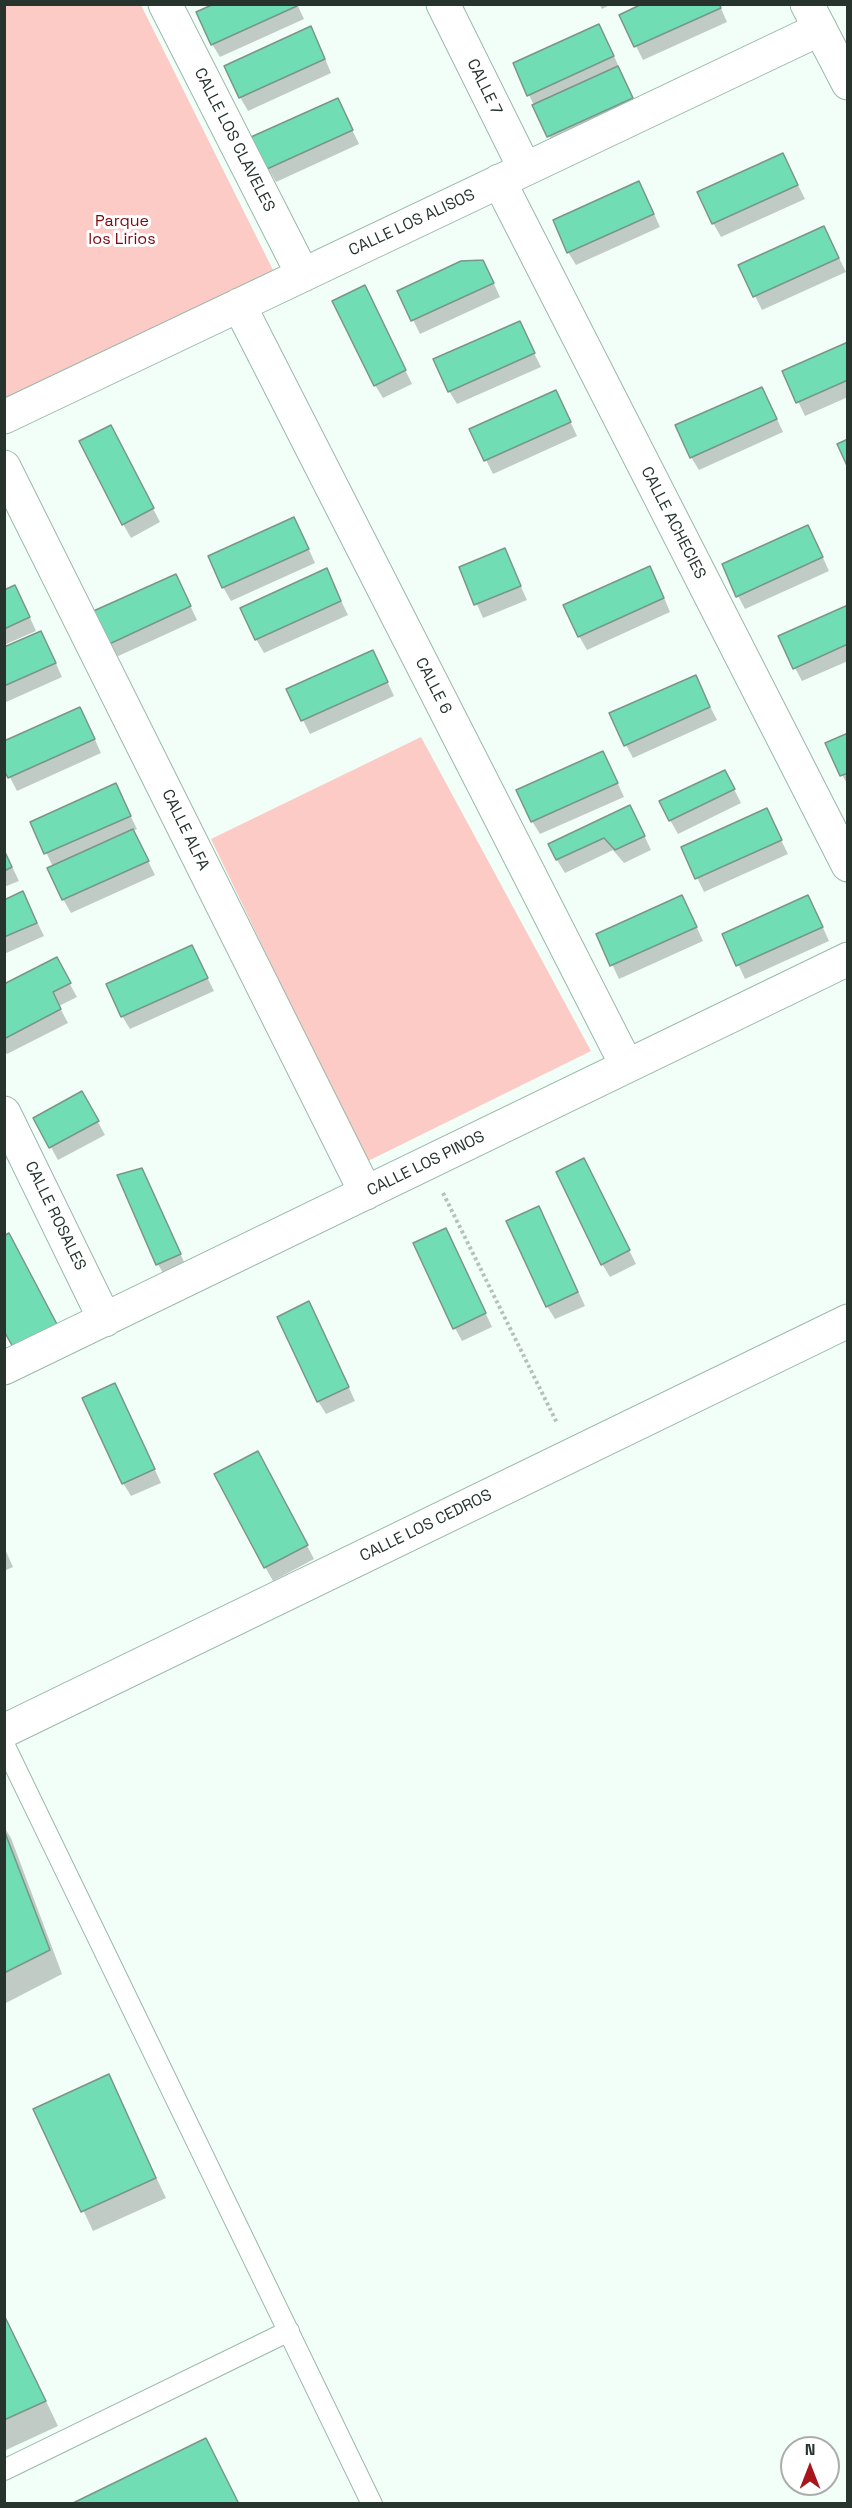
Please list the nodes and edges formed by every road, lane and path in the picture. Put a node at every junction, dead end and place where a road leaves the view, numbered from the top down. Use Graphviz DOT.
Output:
graph roads {
  1 [pos="165,4"];
  2 [pos="443,4"];
  3 [pos="814,17"];
  4 [pos="848,82"];
  5 [pos="512,175"];
  6 [pos="303,275"];
  7 [pos="239,305"];
  8 [pos="4,417"];
  9 [pos="4,467"];
  10 [pos="848,866"];
  11 [pos="848,959"];
  12 [pos="627,1066"];
  13 [pos="4,1113"];
  14 [pos="429,1162"];
  15 [pos="366,1193"];
  16 [pos="105,1320"];
  17 [pos="848,1321"];
  18 [pos="4,1368"];
  19 [pos="572,1455"];
  20 [pos="4,1731"];
  21 [pos="4,1744"];
  22 [pos="289,2331"];
  23 [pos="4,2470"];
  24 [pos="372,2504"];
  1 -- 6 [label="street, CALLE LOS CLAVELES"];
  2 -- 5 [label="street, CALLE 7"];
  3 -- 4 [label="street"];
  3 -- 5 [label="street, CALLE LOS ALISOS"];
  5 -- 6 [label="street, CALLE LOS ALISOS"];
  5 -- 10 [label="street, CALLE ACHECIES"];
  6 -- 7 [label="street, CALLE LOS ALISOS"];
  7 -- 8 [label="street, CALLE LOS ALISOS"];
  7 -- 12 [label="street, CALLE 6"];
  9 -- 15 [label="street, CALLE ALFA"];
  11 -- 12 [label="street, CALLE LOS PINOS"];
  12 -- 14 [label="street, CALLE LOS PINOS"];
  13 -- 16 [label="street, CALLE ROSALES"];
  14 -- 15 [label="street, CALLE LOS PINOS"];
  14 -- 19 [label="path"];
  15 -- 16 [label="street, CALLE LOS PINOS"];
  16 -- 18 [label="street, CALLE LOS PINOS"];
  17 -- 19 [label="street, CALLE LOS CEDROS"];
  19 -- 20 [label="street, CALLE LOS CEDROS"];
  21 -- 22 [label="lane"];
  22 -- 23 [label="lane"];
  22 -- 24 [label="lane"];
}
